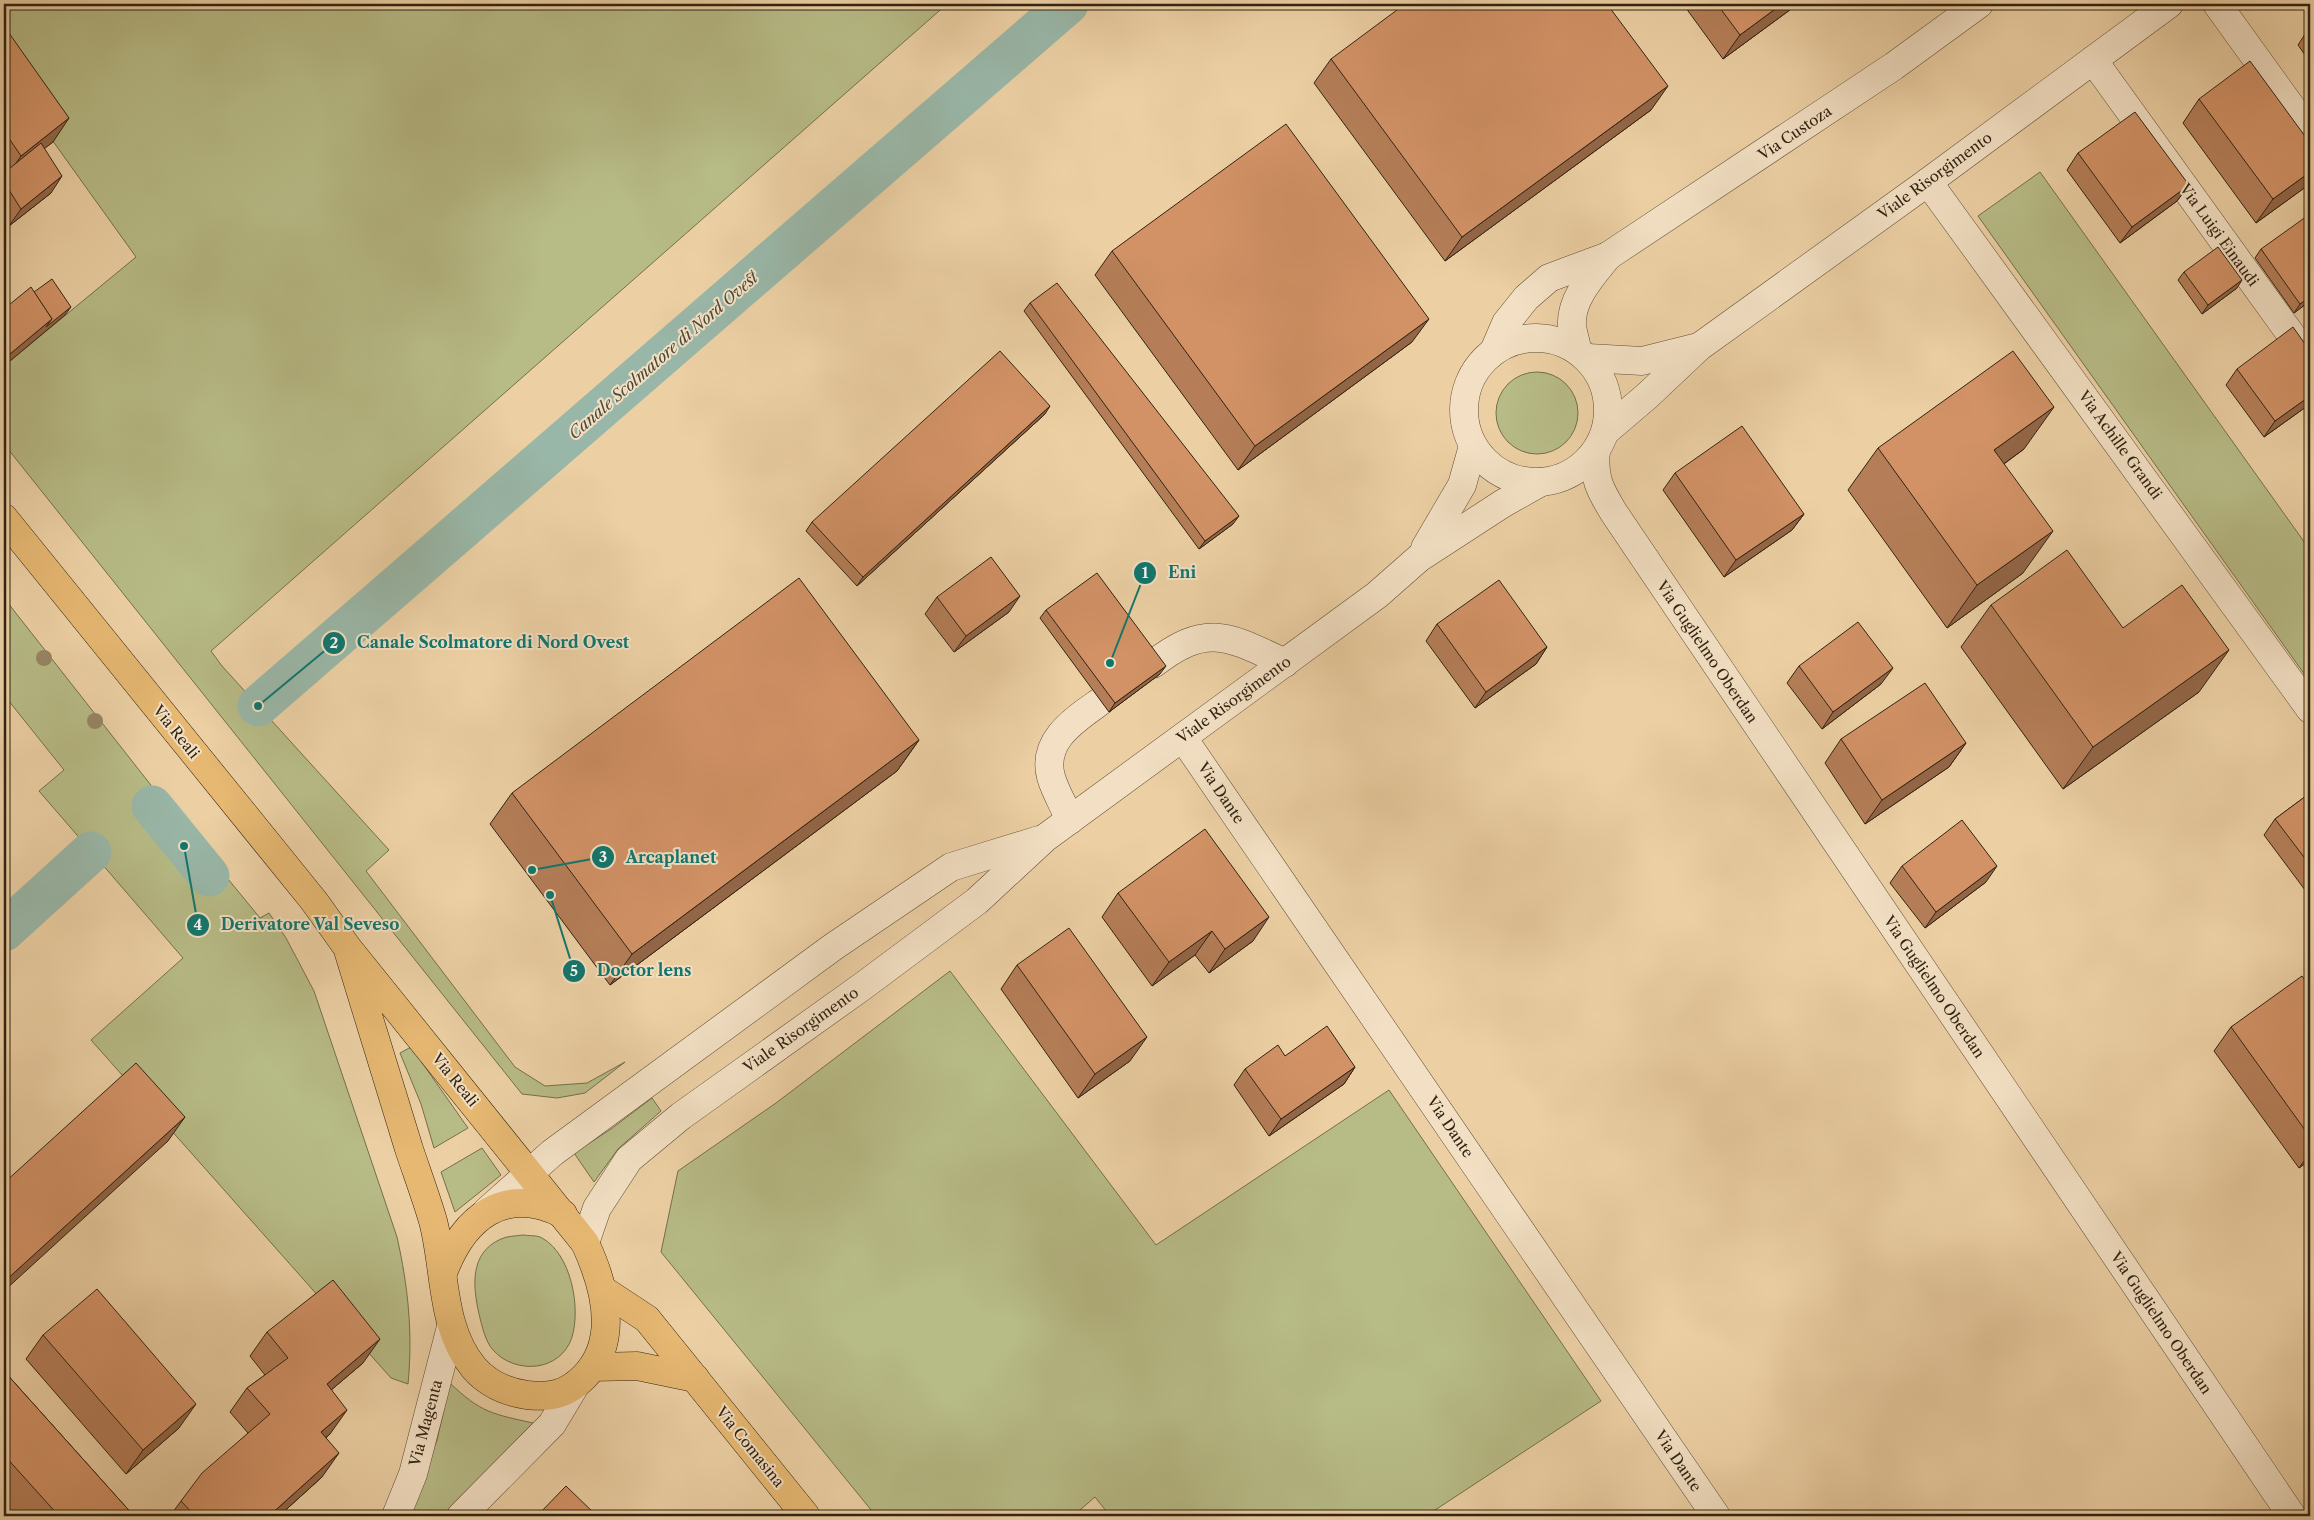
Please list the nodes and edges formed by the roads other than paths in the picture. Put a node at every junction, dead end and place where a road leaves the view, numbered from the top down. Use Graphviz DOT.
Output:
graph roads {
  1 [pos="1979,4"];
  2 [pos="2169,4"];
  3 [pos="2217,4"];
  4 [pos="2093,60"];
  5 [pos="2310,133"];
  6 [pos="1928,182"];
  7 [pos="1608,256"];
  8 [pos="1700,347"];
  9 [pos="1494,351"];
  10 [pos="1582,354"];
  11 [pos="2310,361"];
  12 [pos="1601,441"];
  13 [pos="1473,446"];
  14 [pos="1542,482"];
  15 [pos="4,518"];
  16 [pos="1419,558"];
  17 [pos="1285,663"];
  18 [pos="1153,664"];
  19 [pos="1101,701"];
  20 [pos="2310,709"];
  21 [pos="1184,738"];
  22 [pos="1070,820"];
  23 [pos="1045,838"];
  24 [pos="347,947"];
  25 [pos="507,1144"];
  26 [pos="552,1153"];
  27 [pos="530,1172"];
  28 [pos="487,1211"];
  29 [pos="563,1214"];
  30 [pos="585,1243"];
  31 [pos="443,1273"];
  32 [pos="603,1290"];
  33 [pos="451,1327"];
  34 [pos="594,1367"];
  35 [pos="695,1378"];
  36 [pos="572,1389"];
  37 [pos="396,1516"];
  38 [pos="461,1516"];
  39 [pos="806,1516"];
  40 [pos="1716,1516"];
  41 [pos="2292,1516"];
  1 -- 7 [label="street, Via Custoza"];
  2 -- 4 [label="street, Viale Risorgimento"];
  3 -- 5 [label="street"];
  4 -- 6 [label="street, Viale Risorgimento"];
  4 -- 11 [label="street, Via Luigi Einaudi"];
  6 -- 8 [label="street, Viale Risorgimento"];
  6 -- 20 [label="street, Via Achille Grandi"];
  7 -- 9 [label="street"];
  7 -- 10 [label="street"];
  8 -- 10 [label="street"];
  8 -- 12 [label="street, Viale Risorgimento"];
  9 -- 10 [label="street"];
  9 -- 13 [label="street"];
  10 -- 12 [label="street"];
  12 -- 14 [label="street"];
  12 -- 41 [label="street, Via Guglielmo Oberdan"];
  13 -- 14 [label="street"];
  13 -- 16 [label="street"];
  14 -- 16 [label="street"];
  15 -- 24 [label="main road, Via Reali"];
  16 -- 17 [label="street, Viale Risorgimento"];
  17 -- 18 [label="street"];
  17 -- 21 [label="street, Viale Risorgimento"];
  19 -- 22 [label="street"];
  21 -- 22 [label="street, Viale Risorgimento"];
  21 -- 40 [label="street, Via Dante"];
  22 -- 23 [label="street, Viale Risorgimento"];
  23 -- 26 [label="street, Viale Risorgimento"];
  23 -- 30 [label="street, Viale Risorgimento"];
  24 -- 25 [label="main road, Via Reali"];
  24 -- 31 [label="main road, Via Reali"];
  25 -- 26 [label="street"];
  25 -- 27 [label="main road, Via Reali"];
  26 -- 27 [label="street, Viale Risorgimento"];
  27 -- 28 [label="street, Viale Risorgimento"];
  27 -- 29 [label="main road, Via Reali"];
  28 -- 29 [label="main road"];
  28 -- 31 [label="main road"];
  29 -- 30 [label="main road, Via Reali"];
  30 -- 32 [label="main road, Via Reali"];
  31 -- 33 [label="main road, Via Reali"];
  32 -- 34 [label="main road, Via Reali"];
  32 -- 35 [label="main road"];
  33 -- 36 [label="main road, Via Reali"];
  33 -- 37 [label="street, Via Magenta"];
  34 -- 35 [label="main road"];
  34 -- 36 [label="main road"];
  35 -- 39 [label="main road, Via Comasina"];
  36 -- 38 [label="street"];
}
